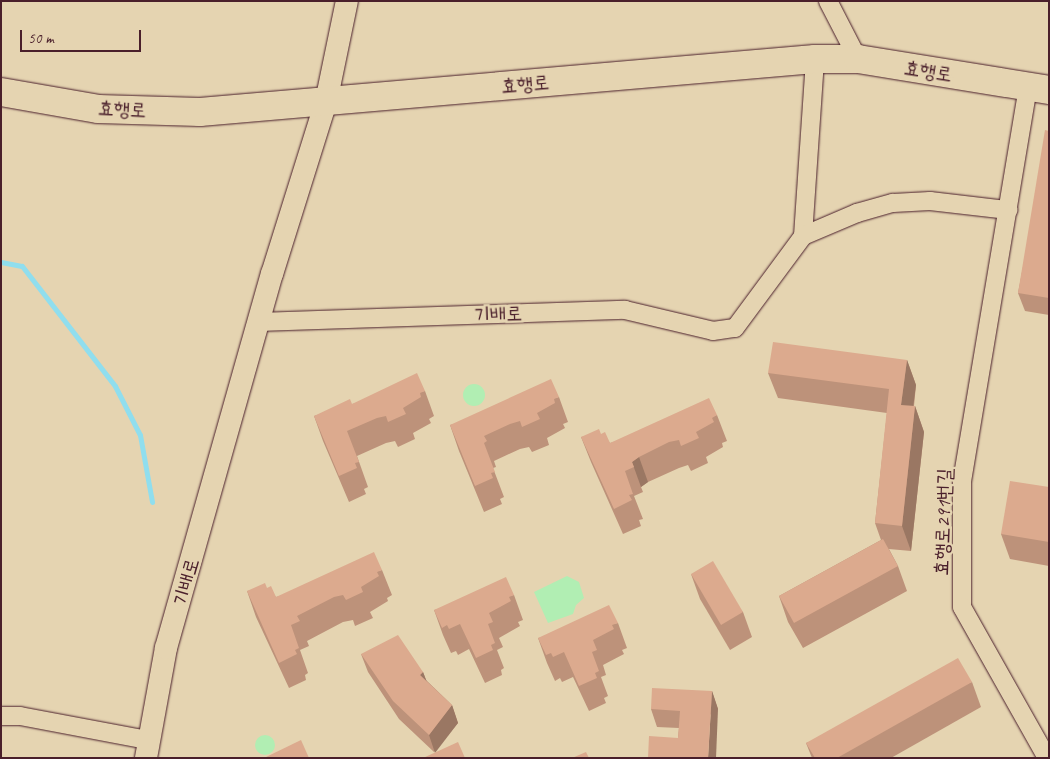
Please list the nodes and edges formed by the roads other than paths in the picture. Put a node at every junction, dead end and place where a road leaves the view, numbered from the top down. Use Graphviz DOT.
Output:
graph roads {
  1 [pos="347,1"];
  2 [pos="828,1"];
  3 [pos="858,59"];
  4 [pos="815,60"];
  5 [pos="1038,89"];
  6 [pos="1,92"];
  7 [pos="326,102"];
  8 [pos="1008,210"];
  9 [pos="803,236"];
  10 [pos="258,322"];
  11 [pos="1,716"];
  12 [pos="147,749"];
  13 [pos="1047,758"];
  1 -- 7 [label="street, 기배로"];
  2 -- 3 [label="street"];
  3 -- 4 [label="main road, 효행로"];
  3 -- 5 [label="main road, 효행로"];
  4 -- 7 [label="main road, 효행로"];
  4 -- 9 [label="street"];
  5 -- 8 [label="street, 효행로291번길"];
  6 -- 7 [label="main road, 효행로"];
  7 -- 10 [label="street, 기배로"];
  8 -- 9 [label="street"];
  8 -- 13 [label="street, 효행로291번길"];
  9 -- 10 [label="street, 기배로"];
  10 -- 12 [label="street, 기배로"];
  11 -- 12 [label="street"];
}
